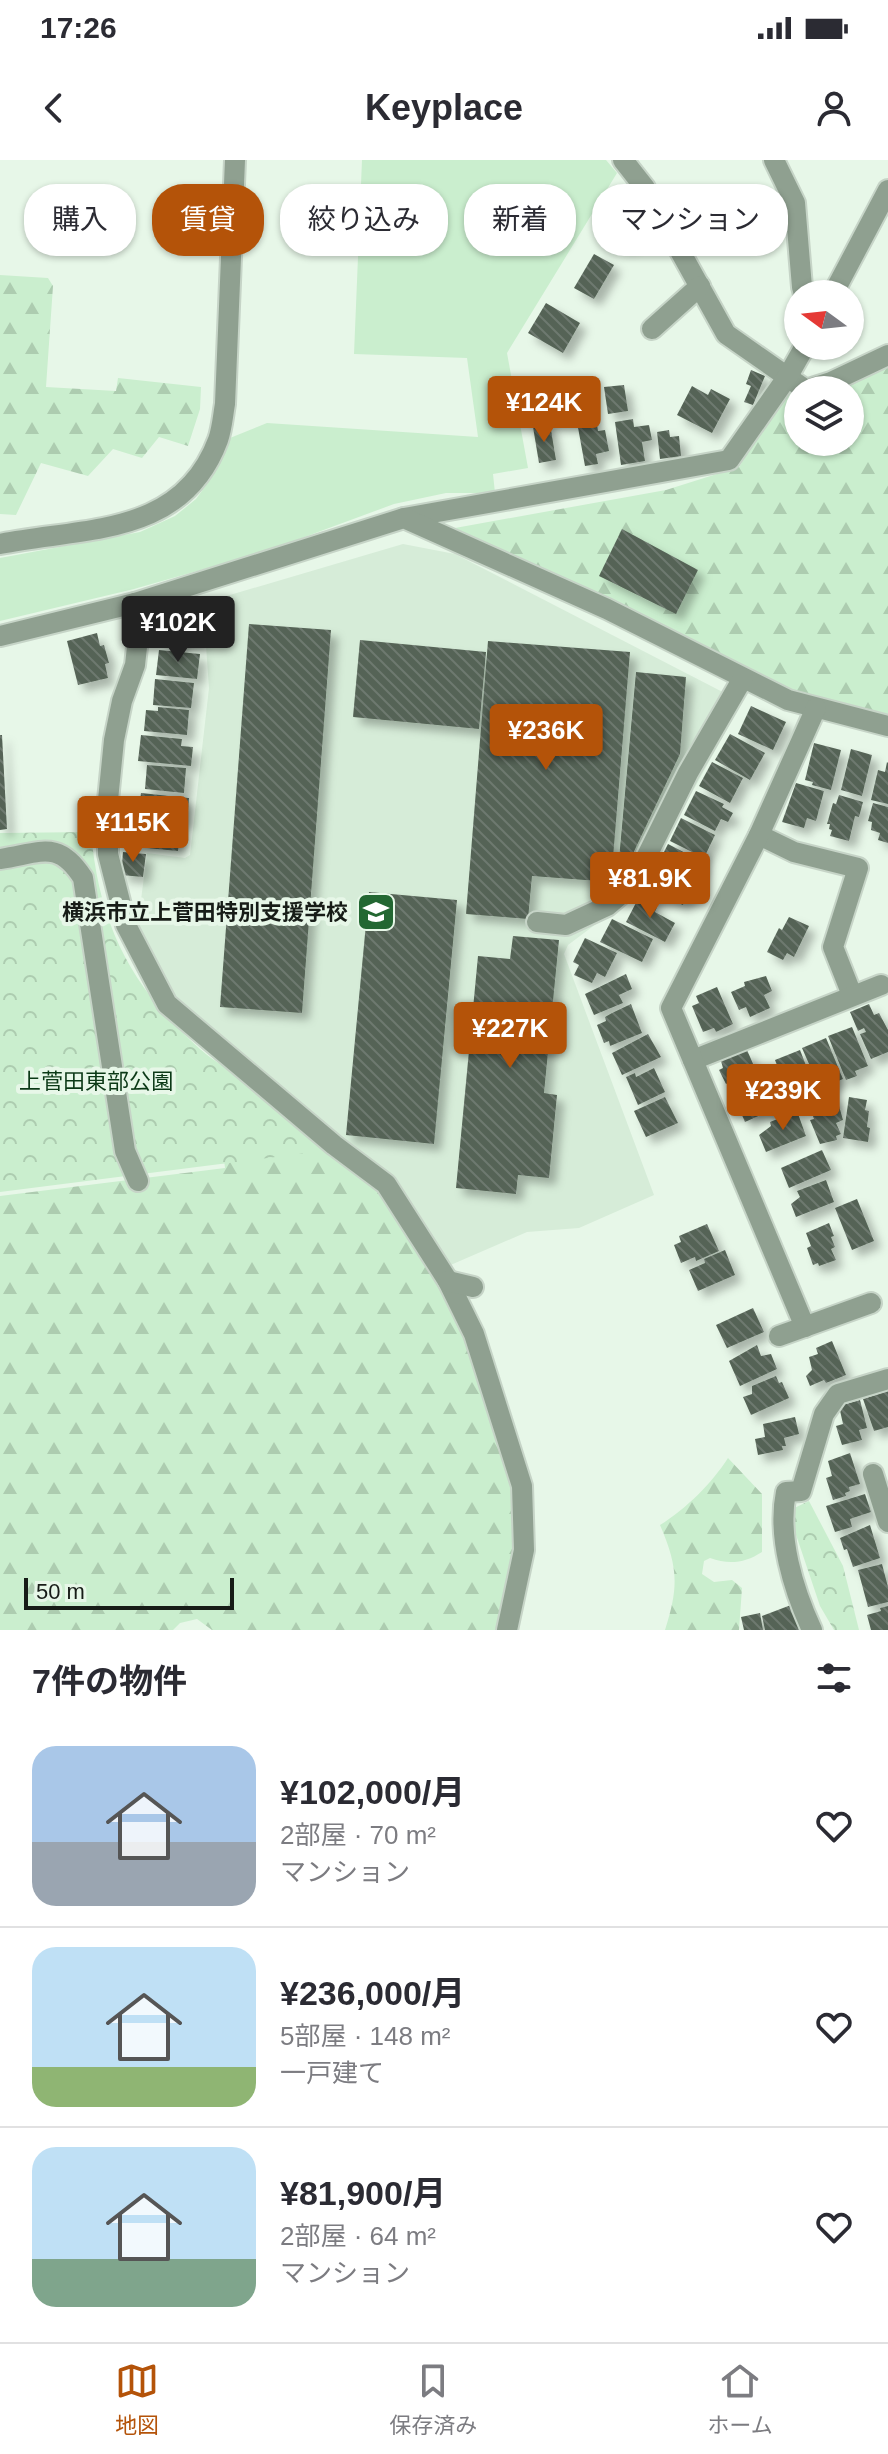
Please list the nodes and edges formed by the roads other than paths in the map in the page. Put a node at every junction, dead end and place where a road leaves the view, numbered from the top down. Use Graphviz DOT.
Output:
graph roads {
  1 [pos="235,160"];
  2 [pos="623,160"];
  3 [pos="774,160"];
  4 [pos="888,190"];
  5 [pos="801,280"];
  6 [pos="840,280"];
  7 [pos="700,286"];
  8 [pos="652,329"];
  9 [pos="888,355"];
  10 [pos="797,360"];
  11 [pos="788,376"];
  12 [pos="844,376"];
  13 [pos="784,382"];
  14 [pos="404,518"];
  15 [pos="0,544"];
  16 [pos="135,603"];
  17 [pos="0,636"];
  18 [pos="743,678"];
  19 [pos="816,708"];
  20 [pos="888,726"];
  21 [pos="759,835"];
  22 [pos="0,859"];
  23 [pos="537,922"];
  24 [pos="881,985"];
  25 [pos="852,995"];
  26 [pos="693,1060"];
  27 [pos="138,1181"];
  28 [pos="448,1281"];
  29 [pos="473,1287"];
  30 [pos="871,1303"];
  31 [pos="805,1327"];
  32 [pos="779,1336"];
  33 [pos="888,1379"];
  34 [pos="873,1474"];
  35 [pos="888,1522"];
  36 [pos="507,1630"];
  37 [pos="812,1630"];
  1 -- 15 [label="street"];
  2 -- 7 [label="street"];
  3 -- 5 [label="street"];
  4 -- 6 [label="street"];
  7 -- 8 [label="street"];
  7 -- 11 [label="street"];
  9 -- 12 [label="street"];
  10 -- 11 [label="street"];
  13 -- 14 [label="street"];
  14 -- 16 [label="street"];
  14 -- 18 [label="street"];
  16 -- 17 [label="street"];
  16 -- 28 [label="street"];
  18 -- 19 [label="street"];
  18 -- 23 [label="street"];
  19 -- 20 [label="street"];
  19 -- 21 [label="street"];
  21 -- 25 [label="street"];
  21 -- 26 [label="street"];
  22 -- 27 [label="street"];
  24 -- 25 [label="street"];
  25 -- 26 [label="street"];
  26 -- 31 [label="street"];
  28 -- 29 [label="street"];
  28 -- 36 [label="street"];
  30 -- 31 [label="street"];
  31 -- 32 [label="street"];
  33 -- 37 [label="street"];
  34 -- 35 [label="street"];
}
